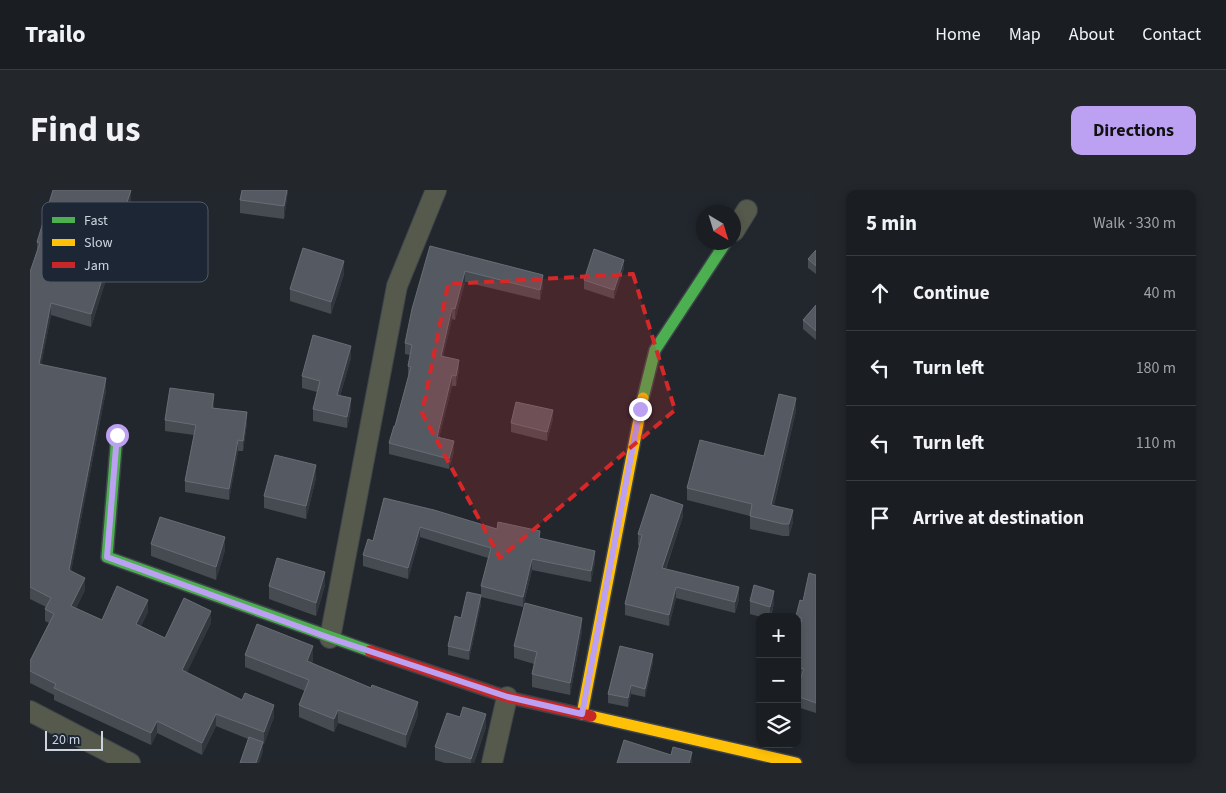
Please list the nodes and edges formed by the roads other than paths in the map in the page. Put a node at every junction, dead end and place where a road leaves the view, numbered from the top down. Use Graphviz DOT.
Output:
graph roads {
  1 [pos="436,190"];
  2 [pos="747,210"];
  3 [pos="741,220"];
  4 [pos="721,250"];
  5 [pos="117,435"];
  6 [pos="330,638"];
  7 [pos="508,697"];
  8 [pos="30,711"];
  9 [pos="582,714"];
  10 [pos="130,763"];
  11 [pos="492,763"];
  12 [pos="796,763"];
  1 -- 6 [label="street"];
  2 -- 3 [label="street"];
  4 -- 9 [label="street"];
  5 -- 6 [label="street"];
  6 -- 7 [label="street"];
  7 -- 9 [label="street"];
  7 -- 11 [label="street"];
  8 -- 10 [label="street"];
  9 -- 12 [label="street"];
}
